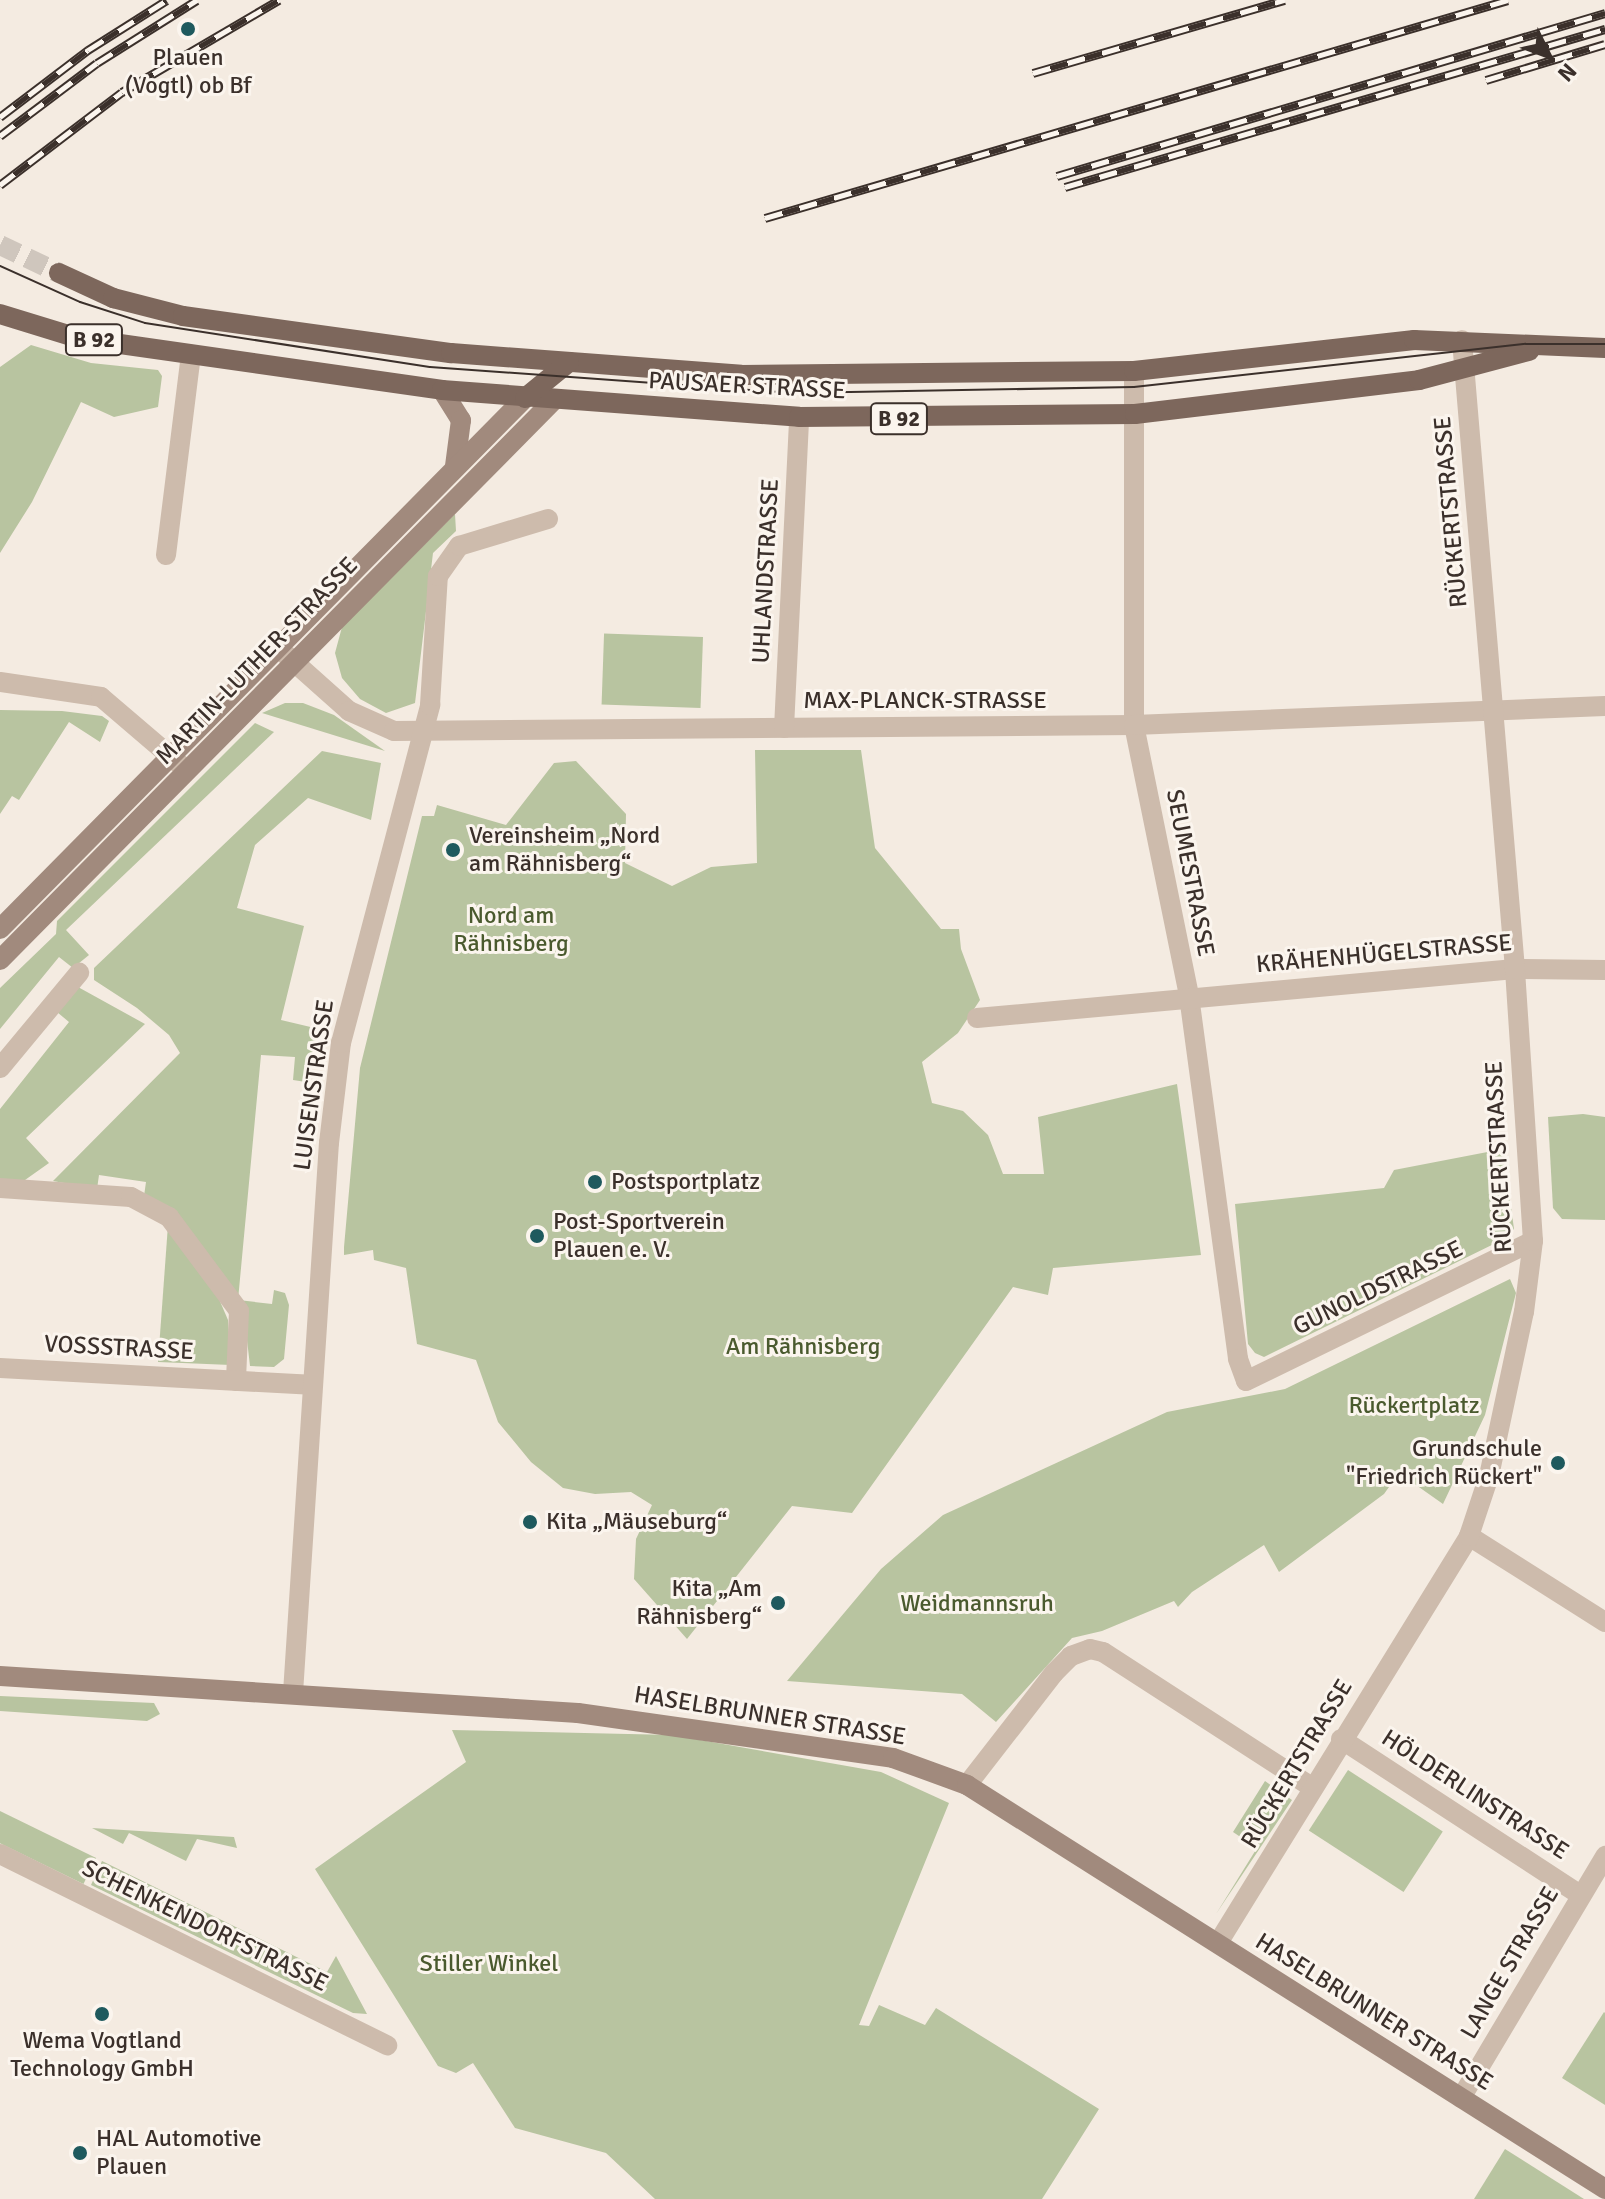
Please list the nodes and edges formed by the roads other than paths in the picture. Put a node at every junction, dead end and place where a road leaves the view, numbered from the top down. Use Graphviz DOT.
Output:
graph roads {
  1 [pos="59,273"];
  2 [pos="0,314"];
  3 [pos="1462,340"];
  4 [pos="1541,348"];
  5 [pos="1605,348"];
  6 [pos="191,355"];
  7 [pos="569,362"];
  8 [pos="1465,368"];
  9 [pos="1134,371"];
  10 [pos="442,390"];
  11 [pos="525,398"];
  12 [pos="554,400"];
  13 [pos="1135,414"];
  14 [pos="799,417"];
  15 [pos="455,466"];
  16 [pos="548,519"];
  17 [pos="166,555"];
  18 [pos="275,645"];
  19 [pos="292,660"];
  20 [pos="0,682"];
  21 [pos="1605,706"];
  22 [pos="1494,712"];
  23 [pos="1134,725"];
  24 [pos="784,728"];
  25 [pos="421,730"];
  26 [pos="171,756"];
  27 [pos="187,771"];
  28 [pos="0,929"];
  29 [pos="0,960"];
  30 [pos="1515,969"];
  31 [pos="1605,970"];
  32 [pos="79,973"];
  33 [pos="1189,996"];
  34 [pos="977,1018"];
  35 [pos="0,1068"];
  36 [pos="0,1188"];
  37 [pos="1533,1241"];
  38 [pos="0,1368"];
  39 [pos="236,1381"];
  40 [pos="1246,1381"];
  41 [pos="311,1385"];
  42 [pos="1469,1536"];
  43 [pos="1605,1622"];
  44 [pos="0,1676"];
  45 [pos="293,1693"];
  46 [pos="1341,1739"];
  47 [pos="967,1785"];
  48 [pos="1312,1787"];
  49 [pos="0,1854"];
  50 [pos="1605,1856"];
  51 [pos="1580,1895"];
  52 [pos="1218,1943"];
  53 [pos="387,2045"];
  54 [pos="1461,2098"];
  55 [pos="1605,2189"];
  1 -- 7 [label="main road, PAUSAER STRASSE / B 92"];
  2 -- 6 [label="main road, PAUSAER STRASSE / B 92"];
  3 -- 4 [label="main road, PAUSAER STRASSE / B 92"];
  3 -- 8 [label="street, RÜCKERTSTRASSE"];
  3 -- 9 [label="main road, PAUSAER STRASSE / B 92"];
  4 -- 5 [label="main road, PAUSAER STRASSE / B 92"];
  4 -- 8 [label="main road, PAUSAER STRASSE / B 92"];
  6 -- 10 [label="main road, PAUSAER STRASSE / B 92"];
  6 -- 17 [label="street"];
  7 -- 9 [label="main road, PAUSAER STRASSE / B 92"];
  7 -- 11 [label="main road"];
  7 -- 12 [label="main road"];
  8 -- 13 [label="main road, PAUSAER STRASSE / B 92"];
  8 -- 22 [label="street, RÜCKERTSTRASSE"];
  9 -- 13 [label="street, SEUMESTRASSE"];
  10 -- 11 [label="main road, PAUSAER STRASSE / B 92"];
  10 -- 15 [label="street"];
  11 -- 12 [label="main road, PAUSAER STRASSE / B 92"];
  11 -- 15 [label="street, MARTIN-LUTHER-STRASSE"];
  12 -- 14 [label="main road, PAUSAER STRASSE / B 92"];
  12 -- 19 [label="street, MARTIN-LUTHER-STRASSE"];
  13 -- 14 [label="main road, PAUSAER STRASSE / B 92"];
  13 -- 23 [label="street, SEUMESTRASSE"];
  14 -- 24 [label="street, UHLANDSTRASSE"];
  15 -- 18 [label="street, MARTIN-LUTHER-STRASSE"];
  16 -- 25 [label="street, LUISENSTRASSE"];
  18 -- 19 [label="street, MAX-PLANCK-STRASSE"];
  18 -- 26 [label="street, MARTIN-LUTHER-STRASSE"];
  19 -- 25 [label="street, MAX-PLANCK-STRASSE"];
  19 -- 27 [label="street, MARTIN-LUTHER-STRASSE"];
  20 -- 26 [label="street"];
  21 -- 22 [label="street, MAX-PLANCK-STRASSE"];
  22 -- 23 [label="street, MAX-PLANCK-STRASSE"];
  22 -- 30 [label="street, RÜCKERTSTRASSE"];
  23 -- 24 [label="street, MAX-PLANCK-STRASSE"];
  23 -- 33 [label="street, SEUMESTRASSE"];
  24 -- 25 [label="street, MAX-PLANCK-STRASSE"];
  25 -- 41 [label="street, LUISENSTRASSE"];
  26 -- 27 [label="street"];
  26 -- 28 [label="street, MARTIN-LUTHER-STRASSE"];
  27 -- 29 [label="street, MARTIN-LUTHER-STRASSE"];
  30 -- 31 [label="street, KRÄHENHÜGELSTRASSE"];
  30 -- 33 [label="street, KRÄHENHÜGELSTRASSE"];
  30 -- 37 [label="street, RÜCKERTSTRASSE"];
  32 -- 35 [label="street"];
  33 -- 34 [label="street, KRÄHENHÜGELSTRASSE"];
  33 -- 40 [label="street, SEUMESTRASSE"];
  36 -- 39 [label="street"];
  37 -- 40 [label="street, GUNOLDSTRASSE"];
  37 -- 42 [label="street, RÜCKERTSTRASSE"];
  38 -- 39 [label="street, VOSSSTRASSE"];
  39 -- 41 [label="street, VOSSSTRASSE"];
  41 -- 45 [label="street, LUISENSTRASSE"];
  42 -- 43 [label="street"];
  42 -- 46 [label="street, RÜCKERTSTRASSE"];
  44 -- 45 [label="street, HASELBRUNNER STRASSE"];
  45 -- 47 [label="street, HASELBRUNNER STRASSE"];
  46 -- 48 [label="street, RÜCKERTSTRASSE"];
  46 -- 51 [label="street, HÖLDERLINSTRASSE"];
  47 -- 48 [label="street"];
  47 -- 52 [label="street, HASELBRUNNER STRASSE"];
  48 -- 52 [label="street, RÜCKERTSTRASSE"];
  49 -- 53 [label="street, SCHENKENDORFSTRASSE"];
  50 -- 51 [label="street, LANGE STRASSE"];
  51 -- 54 [label="street, LANGE STRASSE"];
  52 -- 54 [label="street, HASELBRUNNER STRASSE"];
  54 -- 55 [label="street, HASELBRUNNER STRASSE"];
}
